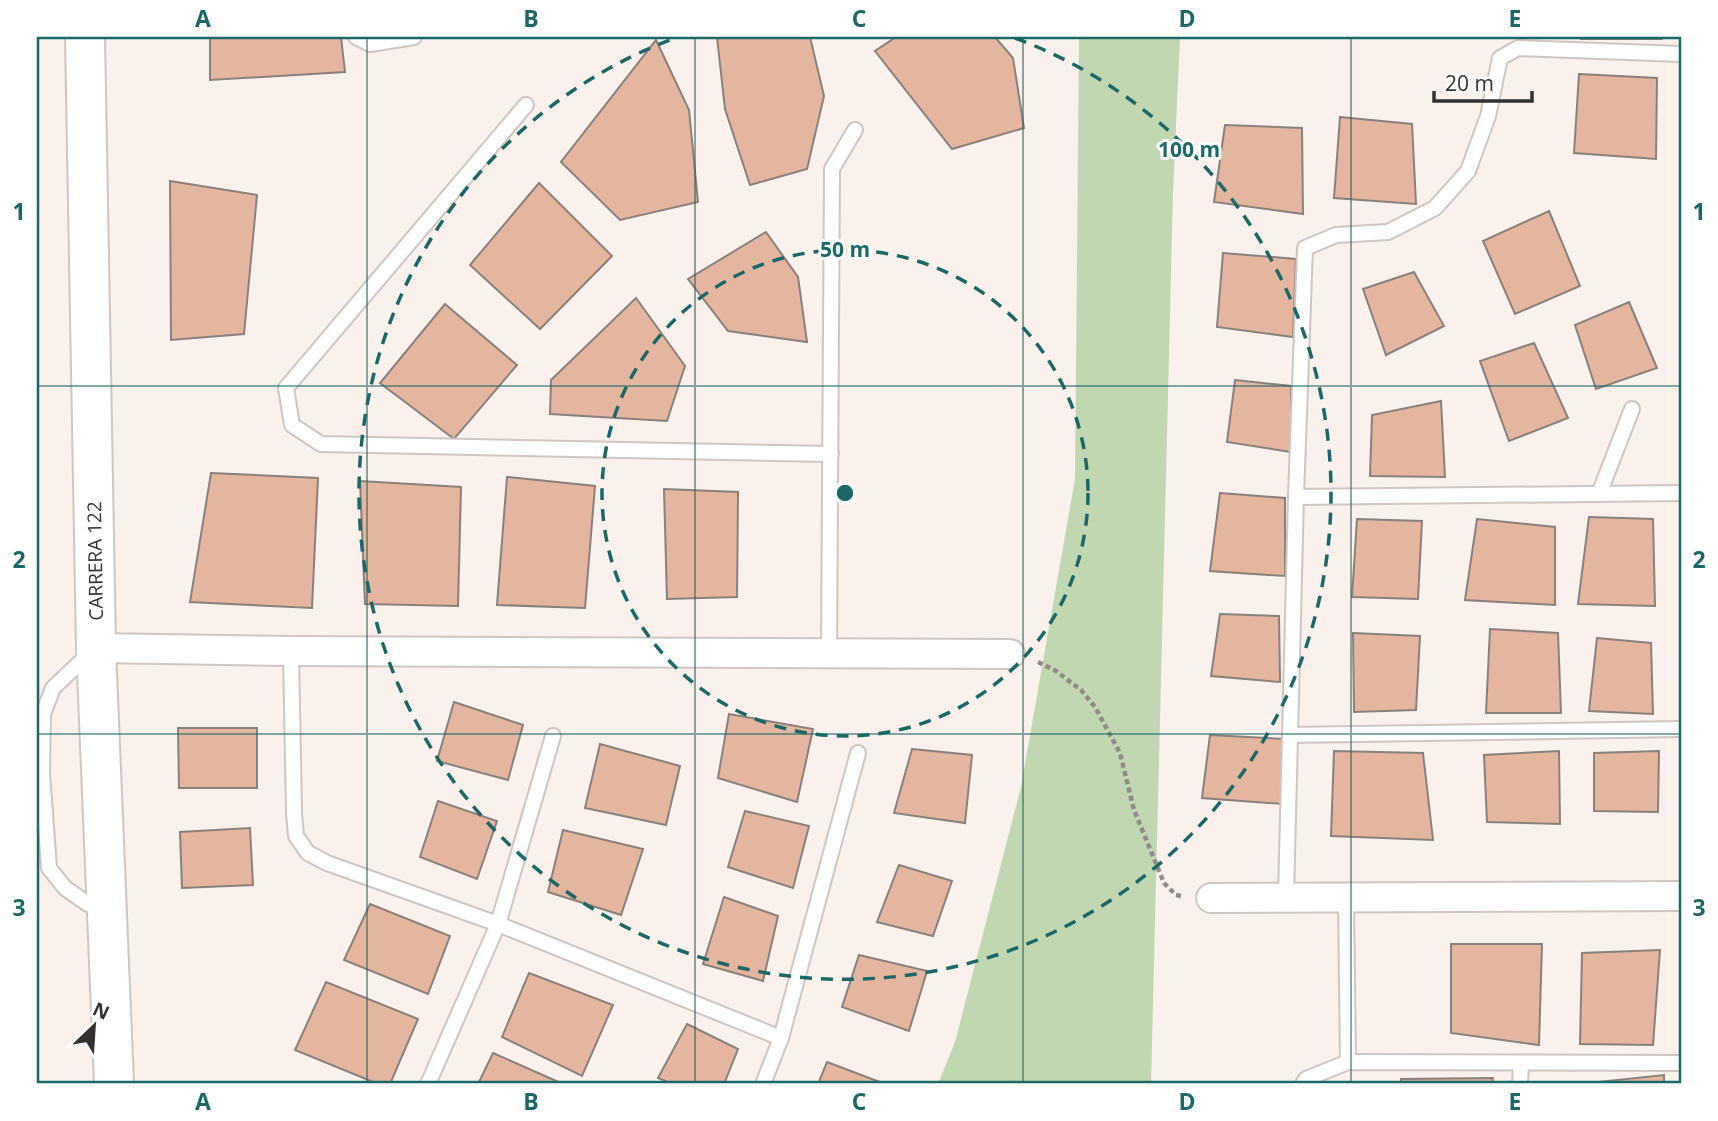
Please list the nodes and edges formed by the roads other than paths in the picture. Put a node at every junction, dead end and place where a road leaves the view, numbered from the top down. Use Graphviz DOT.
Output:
graph roads {
  1 [pos="85,37"];
  2 [pos="356,37"];
  3 [pos="414,37"];
  4 [pos="1681,54"];
  5 [pos="526,105"];
  6 [pos="855,130"];
  7 [pos="1632,409"];
  8 [pos="831,454"];
  9 [pos="1681,492"];
  10 [pos="1599,494"];
  11 [pos="1296,497"];
  12 [pos="96,648"];
  13 [pos="291,651"];
  14 [pos="829,653"];
  15 [pos="1010,654"];
  16 [pos="1681,729"];
  17 [pos="1290,735"];
  18 [pos="553,737"];
  19 [pos="858,753"];
  20 [pos="1286,896"];
  21 [pos="1346,896"];
  22 [pos="1681,896"];
  23 [pos="1210,898"];
  24 [pos="107,902"];
  25 [pos="498,925"];
  26 [pos="781,1038"];
  27 [pos="1348,1062"];
  28 [pos="1681,1063"];
  29 [pos="1521,1064"];
  30 [pos="114,1084"];
  31 [pos="428,1084"];
  32 [pos="763,1084"];
  33 [pos="1303,1084"];
  34 [pos="1520,1084"];
  1 -- 12 [label="street, CARRERA 122"];
  2 -- 3 [label="lane"];
  4 -- 11 [label="lane"];
  5 -- 8 [label="lane"];
  6 -- 8 [label="lane"];
  7 -- 10 [label="lane"];
  8 -- 14 [label="lane"];
  9 -- 10 [label="lane"];
  10 -- 11 [label="lane"];
  11 -- 17 [label="lane"];
  12 -- 13 [label="street"];
  12 -- 24 [label="street, CARRERA 122"];
  12 -- 24 [label="lane"];
  13 -- 14 [label="street"];
  13 -- 25 [label="lane"];
  14 -- 15 [label="street"];
  16 -- 17 [label="lane"];
  17 -- 20 [label="lane"];
  18 -- 25 [label="lane"];
  19 -- 26 [label="lane"];
  20 -- 21 [label="street"];
  20 -- 23 [label="street"];
  21 -- 22 [label="street"];
  21 -- 27 [label="lane"];
  24 -- 30 [label="street, CARRERA 122"];
  25 -- 26 [label="lane"];
  25 -- 31 [label="lane"];
  26 -- 32 [label="lane"];
  27 -- 29 [label="lane"];
  27 -- 33 [label="lane"];
  28 -- 29 [label="lane"];
  29 -- 34 [label="lane"];
}
